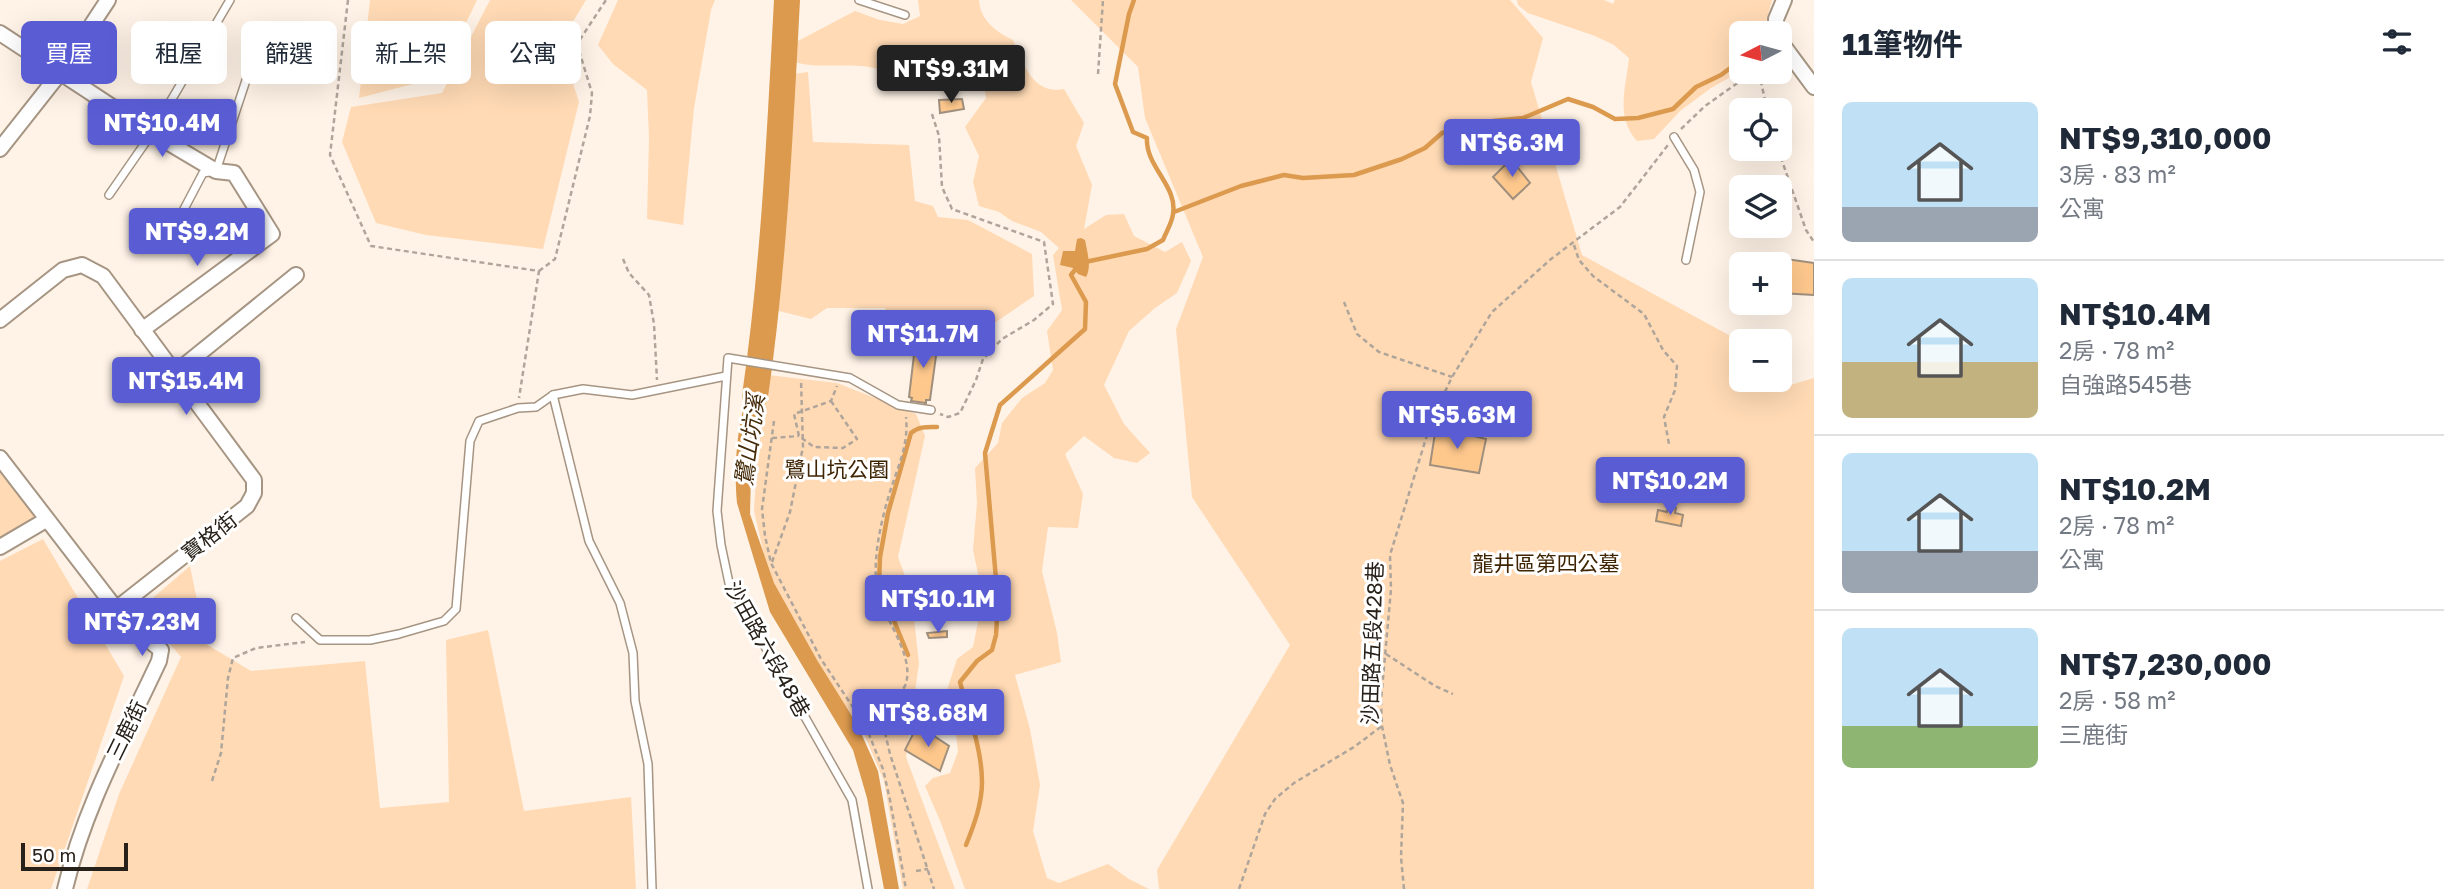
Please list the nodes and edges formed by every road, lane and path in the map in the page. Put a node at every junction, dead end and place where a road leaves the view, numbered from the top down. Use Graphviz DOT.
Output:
graph roads {
  1 [pos="108,0"];
  2 [pos="230,0"];
  3 [pos="348,0"];
  4 [pos="606,0"];
  5 [pos="859,0"];
  6 [pos="1103,0"];
  7 [pos="1784,0"];
  8 [pos="905,15"];
  9 [pos="94,21"];
  10 [pos="1776,21"];
  11 [pos="0,33"];
  12 [pos="21,47"];
  13 [pos="1792,57"];
  14 [pos="1098,74"];
  15 [pos="51,84"];
  16 [pos="77,84"];
  17 [pos="245,84"];
  18 [pos="1736,84"];
  19 [pos="1814,87"];
  20 [pos="932,114"];
  21 [pos="152,133"];
  22 [pos="1674,137"];
  23 [pos="0,149"];
  24 [pos="1782,161"];
  25 [pos="216,171"];
  26 [pos="108,195"];
  27 [pos="1814,242"];
  28 [pos="1574,245"];
  29 [pos="163,249"];
  30 [pos="622,259"];
  31 [pos="1686,260"];
  32 [pos="538,271"];
  33 [pos="296,275"];
  34 [pos="1344,302"];
  35 [pos="0,320"];
  36 [pos="142,330"];
  37 [pos="800,370"];
  38 [pos="175,373"];
  39 [pos="726,376"];
  40 [pos="840,377"];
  41 [pos="1452,377"];
  42 [pos="658,390"];
  43 [pos="553,395"];
  44 [pos="831,401"];
  45 [pos="906,406"];
  46 [pos="518,408"];
  47 [pos="931,410"];
  48 [pos="774,421"];
  49 [pos="799,436"];
  50 [pos="772,438"];
  51 [pos="1669,444"];
  52 [pos="0,458"];
  53 [pos="47,520"];
  54 [pos="0,547"];
  55 [pos="771,563"];
  56 [pos="116,609"];
  57 [pos="296,618"];
  58 [pos="329,640"];
  59 [pos="1386,654"];
  60 [pos="1453,694"];
  61 [pos="889,704"];
  62 [pos="870,720"];
  63 [pos="864,724"];
  64 [pos="883,724"];
  65 [pos="1382,726"];
  66 [pos="212,781"];
  67 [pos="928,869"];
  68 [pos="916,871"];
  69 [pos="65,889"];
  70 [pos="652,889"];
  71 [pos="868,889"];
  72 [pos="906,889"];
  73 [pos="934,889"];
  74 [pos="1238,889"];
  75 [pos="1404,889"];
  1 -- 9 [label="street"];
  2 -- 21 [label="lane"];
  3 -- 32 [label="path"];
  4 -- 32 [label="path"];
  5 -- 8 [label="lane"];
  6 -- 14 [label="path"];
  7 -- 10 [label="street"];
  11 -- 12 [label="street"];
  13 -- 19 [label="street"];
  15 -- 23 [label="street"];
  16 -- 21 [label="street"];
  17 -- 25 [label="lane"];
  18 -- 22 [label="path, 沙田路五段428巷"];
  20 -- 47 [label="path"];
  21 -- 25 [label="street"];
  21 -- 26 [label="lane"];
  22 -- 28 [label="path, 沙田路五段428巷"];
  22 -- 31 [label="lane"];
  24 -- 27 [label="path"];
  25 -- 29 [label="lane"];
  25 -- 36 [label="street"];
  28 -- 41 [label="path, 沙田路五段428巷"];
  28 -- 51 [label="path"];
  30 -- 42 [label="path"];
  32 -- 46 [label="path"];
  33 -- 38 [label="street"];
  34 -- 41 [label="path"];
  35 -- 36 [label="street, 寶格街"];
  36 -- 38 [label="street, 寶格街"];
  37 -- 39 [label="lane, 沙田路六段48巷"];
  37 -- 40 [label="lane, 沙田路六段48巷"];
  37 -- 55 [label="path"];
  38 -- 56 [label="street, 寶格街"];
  39 -- 42 [label="lane"];
  39 -- 71 [label="lane, 沙田路六段48巷"];
  40 -- 44 [label="path"];
  40 -- 45 [label="lane, 沙田路六段48巷"];
  41 -- 59 [label="path, 沙田路五段428巷"];
  42 -- 43 [label="lane"];
  43 -- 46 [label="lane"];
  43 -- 70 [label="lane"];
  44 -- 49 [label="path"];
  44 -- 49 [label="path"];
  45 -- 47 [label="lane, 沙田路六段48巷"];
  45 -- 61 [label="path"];
  46 -- 58 [label="lane"];
  48 -- 50 [label="path"];
  49 -- 50 [label="path"];
  50 -- 55 [label="path"];
  52 -- 53 [label="street, 三鹿街"];
  53 -- 54 [label="street"];
  53 -- 56 [label="street, 三鹿街"];
  55 -- 63 [label="path"];
  56 -- 69 [label="street, 三鹿街"];
  57 -- 58 [label="lane"];
  58 -- 66 [label="path"];
  59 -- 60 [label="path"];
  59 -- 65 [label="path, 沙田路五段428巷"];
  61 -- 62 [label="path"];
  61 -- 64 [label="path"];
  62 -- 63 [label="path"];
  62 -- 64 [label="path"];
  63 -- 72 [label="path"];
  64 -- 67 [label="path"];
  65 -- 74 [label="path"];
  65 -- 75 [label="path, 沙田路五段428巷"];
  67 -- 68 [label="path"];
  67 -- 73 [label="path"];
}
